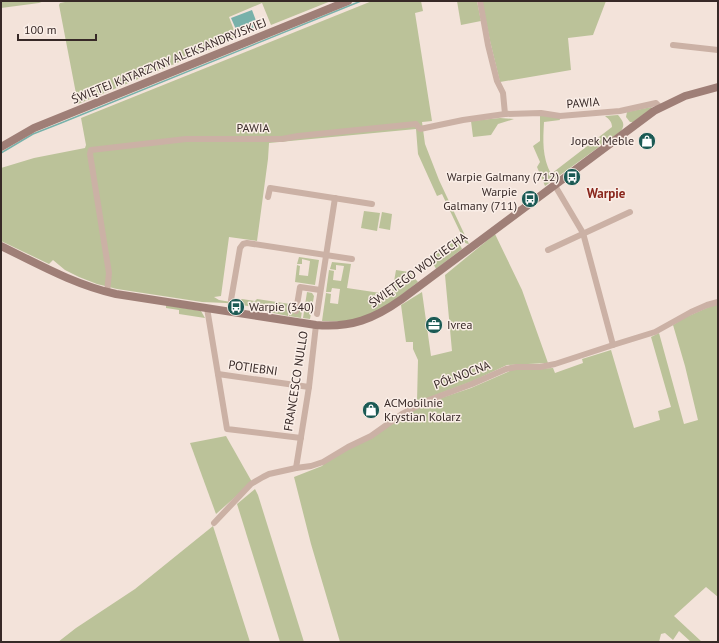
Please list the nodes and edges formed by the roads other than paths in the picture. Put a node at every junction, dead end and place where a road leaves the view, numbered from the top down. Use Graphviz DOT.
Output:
graph roads {
  1 [pos="348,1"];
  2 [pos="480,1"];
  3 [pos="673,45"];
  4 [pos="718,50"];
  5 [pos="718,87"];
  6 [pos="660,107"];
  7 [pos="506,114"];
  8 [pos="1,147"];
  9 [pos="554,184"];
  10 [pos="268,197"];
  11 [pos="335,198"];
  12 [pos="372,204"];
  13 [pos="630,212"];
  14 [pos="583,233"];
  15 [pos="1,246"];
  16 [pos="548,250"];
  17 [pos="1,251"];
  18 [pos="326,255"];
  19 [pos="21,256"];
  20 [pos="352,259"];
  21 [pos="320,290"];
  22 [pos="107,292"];
  23 [pos="231,300"];
  24 [pos="718,302"];
  25 [pos="206,308"];
  26 [pos="296,311"];
  27 [pos="317,314"];
  28 [pos="316,325"];
  29 [pos="613,345"];
  30 [pos="218,374"];
  31 [pos="309,387"];
  32 [pos="301,438"];
  33 [pos="296,468"];
  34 [pos="214,523"];
  1 -- 8 [label="street, ŚWIĘTEJ KATARZYNY ALEKSANDRYJSKIEJ"];
  2 -- 7 [label="street"];
  3 -- 4 [label="street"];
  5 -- 6 [label="street, ŚWIĘTEGO WOJCIECHA"];
  6 -- 7 [label="street, PAWIA"];
  6 -- 9 [label="street, ŚWIĘTEGO WOJCIECHA"];
  7 -- 22 [label="street, PAWIA"];
  9 -- 14 [label="street"];
  9 -- 28 [label="street, ŚWIĘTEGO WOJCIECHA"];
  10 -- 11 [label="street"];
  11 -- 12 [label="street"];
  11 -- 18 [label="street"];
  13 -- 14 [label="street"];
  14 -- 16 [label="street"];
  14 -- 29 [label="street"];
  15 -- 19 [label="street, ŚWIĘTEGO WOJCIECHA"];
  17 -- 19 [label="street"];
  18 -- 20 [label="street"];
  18 -- 21 [label="street"];
  18 -- 23 [label="street"];
  19 -- 22 [label="street, ŚWIĘTEGO WOJCIECHA"];
  21 -- 26 [label="street"];
  21 -- 27 [label="street"];
  22 -- 25 [label="street, ŚWIĘTEGO WOJCIECHA"];
  24 -- 29 [label="street, PÓŁNOCNA"];
  25 -- 28 [label="street, ŚWIĘTEGO WOJCIECHA"];
  25 -- 30 [label="street, FRANCESCO NULLO"];
  28 -- 31 [label="street, FRANCESCO NULLO"];
  29 -- 33 [label="street, PÓŁNOCNA"];
  30 -- 31 [label="street, POTIEBNI"];
  30 -- 32 [label="street, FRANCESCO NULLO"];
  31 -- 32 [label="street, FRANCESCO NULLO"];
  32 -- 33 [label="street"];
  33 -- 34 [label="street, PÓŁNOCNA"];
}
